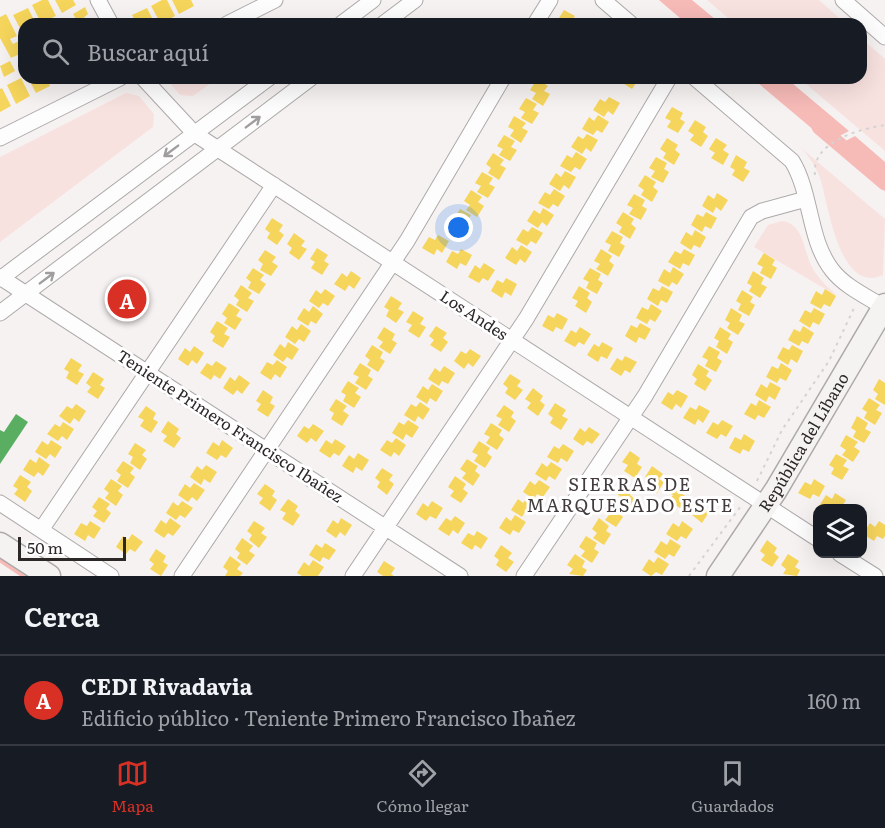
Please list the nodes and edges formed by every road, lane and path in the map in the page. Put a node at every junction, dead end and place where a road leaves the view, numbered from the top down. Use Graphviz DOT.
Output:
graph roads {
  1 [pos="98,0"];
  2 [pos="275,0"];
  3 [pos="373,0"];
  4 [pos="415,0"];
  5 [pos="550,0"];
  6 [pos="603,0"];
  7 [pos="843,0"];
  8 [pos="108,18"];
  9 [pos="239,18"];
  10 [pos="349,18"];
  11 [pos="391,18"];
  12 [pos="540,18"];
  13 [pos="624,18"];
  14 [pos="863,18"];
  15 [pos="867,21"];
  16 [pos="885,37"];
  17 [pos="108,84"];
  18 [pos="149,84"];
  19 [pos="260,84"];
  20 [pos="304,84"];
  21 [pos="499,84"];
  22 [pos="665,84"];
  23 [pos="702,84"];
  24 [pos="885,125"];
  25 [pos="195,134"];
  26 [pos="0,138"];
  27 [pos="218,149"];
  28 [pos="816,179"];
  29 [pos="274,185"];
  30 [pos="806,199"];
  31 [pos="392,262"];
  32 [pos="1,278"];
  33 [pos="862,293"];
  34 [pos="26,294"];
  35 [pos="885,307"];
  36 [pos="0,313"];
  37 [pos="512,340"];
  38 [pos="147,372"];
  39 [pos="631,417"];
  40 [pos="266,450"];
  41 [pos="758,500"];
  42 [pos="0,503"];
  43 [pos="386,528"];
  44 [pos="41,530"];
  45 [pos="813,536"];
  46 [pos="0,544"];
  47 [pos="846,558"];
  48 [pos="49,576"];
  49 [pos="111,576"];
  50 [pos="182,576"];
  51 [pos="353,576"];
  52 [pos="460,576"];
  53 [pos="525,576"];
  54 [pos="689,576"];
  55 [pos="718,576"];
  56 [pos="875,576"];
  1 -- 8 [label="street"];
  2 -- 9 [label="street"];
  3 -- 10 [label="street"];
  4 -- 11 [label="street"];
  5 -- 12 [label="street"];
  6 -- 13 [label="street"];
  7 -- 14 [label="street"];
  15 -- 16 [label="street"];
  17 -- 26 [label="street"];
  18 -- 25 [label="street, Los Andes"];
  19 -- 25 [label="street"];
  27 -- 20 [label="street, one-way"];
  21 -- 31 [label="street"];
  22 -- 37 [label="street"];
  23 -- 30 [label="street"];
  24 -- 28 [label="path"];
  25 -- 27 [label="street, Los Andes"];
  25 -- 32 [label="street, one-way"];
  27 -- 29 [label="street, Los Andes"];
  34 -- 27 [label="street, one-way"];
  29 -- 31 [label="street, Los Andes"];
  29 -- 38 [label="street"];
  30 -- 33 [label="street"];
  30 -- 39 [label="street"];
  31 -- 37 [label="street, Los Andes"];
  31 -- 40 [label="street"];
  32 -- 34 [label="street, Teniente Primero Francisco Ibañez"];
  33 -- 35 [label="street"];
  33 -- 41 [label="path"];
  34 -- 36 [label="street"];
  34 -- 38 [label="street, Teniente Primero Francisco Ibañez"];
  35 -- 41 [label="street, República del Líbano"];
  37 -- 39 [label="street, Los Andes"];
  37 -- 43 [label="street"];
  38 -- 40 [label="street, Teniente Primero Francisco Ibañez"];
  38 -- 44 [label="street"];
  39 -- 41 [label="street, Los Andes"];
  39 -- 53 [label="street"];
  40 -- 43 [label="street, Teniente Primero Francisco Ibañez"];
  40 -- 50 [label="street"];
  41 -- 45 [label="street, Los Andes"];
  41 -- 54 [label="path"];
  41 -- 55 [label="street, República del Líbano"];
  42 -- 44 [label="street"];
  43 -- 51 [label="street"];
  43 -- 52 [label="street, Teniente Primero Francisco Ibañez"];
  44 -- 49 [label="street"];
  46 -- 48 [label="street"];
  47 -- 56 [label="street"];
}
